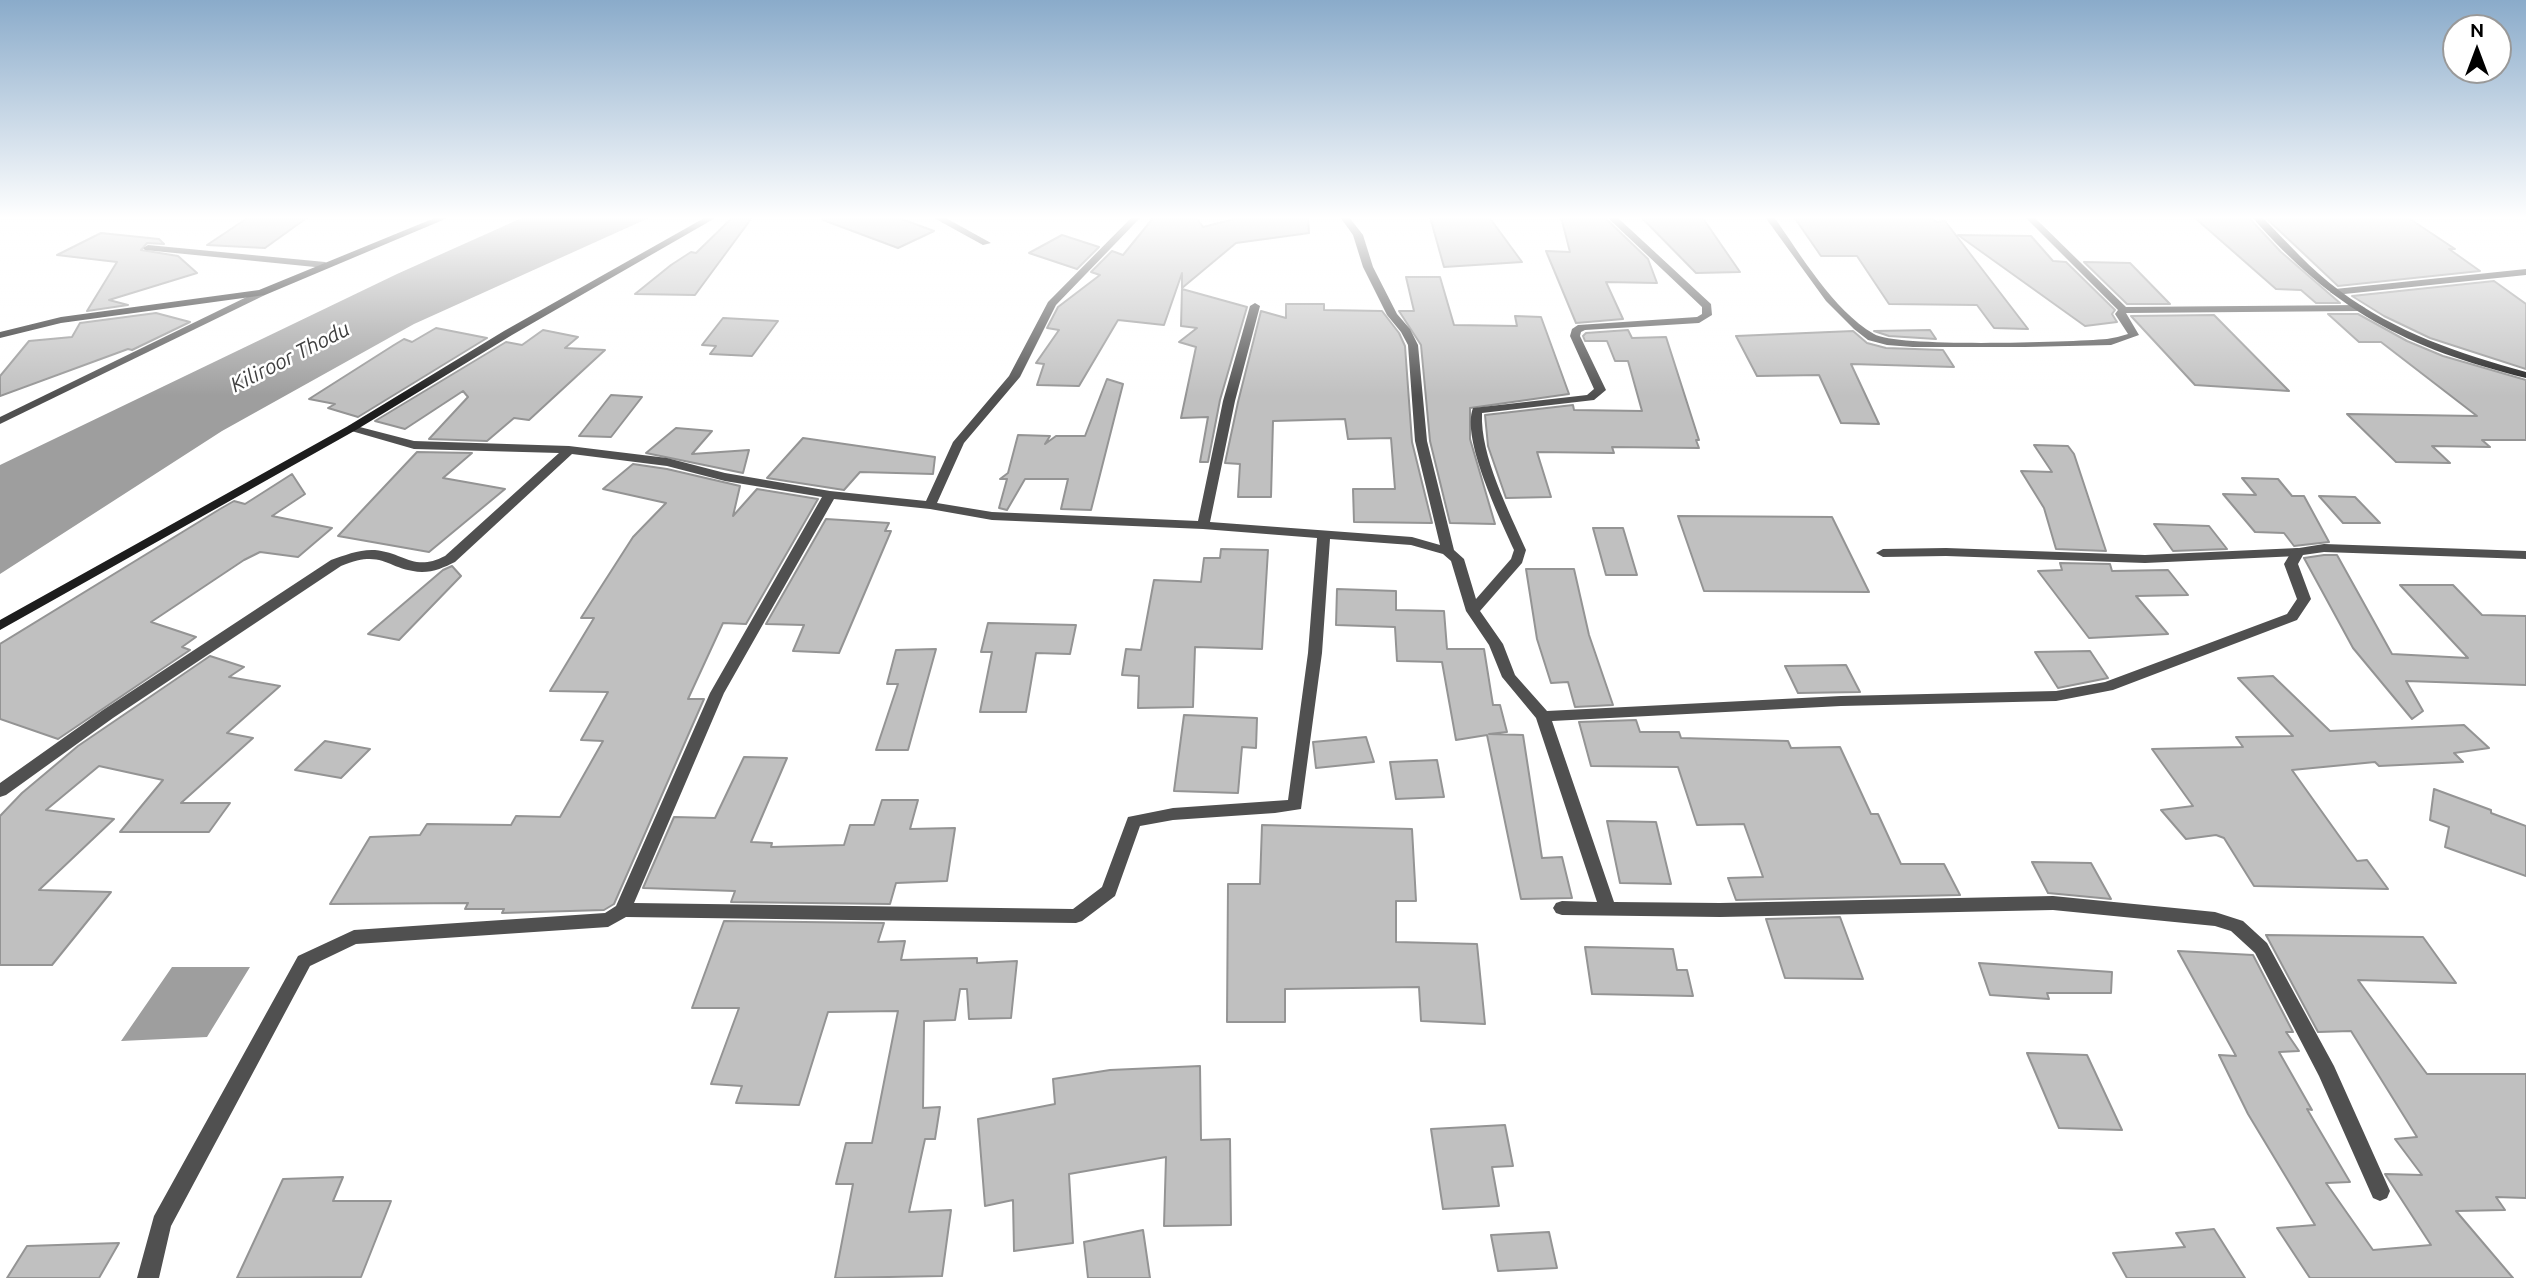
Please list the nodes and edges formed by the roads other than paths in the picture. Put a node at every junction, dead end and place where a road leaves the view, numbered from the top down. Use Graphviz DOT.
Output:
graph roads {
  1 [pos="298,277"];
  2 [pos="608,277"];
  3 [pos="1079,277"];
  4 [pos="1373,277"];
  5 [pos="1675,277"];
  6 [pos="1813,277"];
  7 [pos="2089,277"];
  8 [pos="2319,277"];
  9 [pos="2482,277"];
  10 [pos="2335,292"];
  11 [pos="261,293"];
  12 [pos="1255,306"];
  13 [pos="2360,308"];
  14 [pos="2123,310"];
  15 [pos="0,335"];
  16 [pos="2526,375"];
  17 [pos="0,421"];
  18 [pos="352,428"];
  19 [pos="569,450"];
  20 [pos="830,495"];
  21 [pos="930,505"];
  22 [pos="1203,525"];
  23 [pos="1324,533"];
  24 [pos="1448,551"];
  25 [pos="2298,552"];
  26 [pos="1883,553"];
  27 [pos="2526,555"];
  28 [pos="1473,611"];
  29 [pos="0,626"];
  30 [pos="1544,716"];
  31 [pos="0,791"];
  32 [pos="1562,908"];
  33 [pos="1608,909"];
  34 [pos="623,910"];
  35 [pos="2380,1191"];
  36 [pos="148,1278"];
  1 -- 11 [label="main road"];
  2 -- 18 [label="main road"];
  3 -- 21 [label="street"];
  4 -- 24 [label="street"];
  5 -- 28 [label="street"];
  6 -- 14 [label="street"];
  7 -- 14 [label="street"];
  8 -- 10 [label="main road"];
  9 -- 10 [label="street"];
  10 -- 13 [label="main road"];
  11 -- 15 [label="main road"];
  11 -- 17 [label="street"];
  12 -- 22 [label="street"];
  13 -- 14 [label="street"];
  13 -- 16 [label="main road"];
  18 -- 19 [label="street"];
  18 -- 29 [label="main road"];
  19 -- 20 [label="street"];
  19 -- 31 [label="street"];
  20 -- 21 [label="street"];
  20 -- 34 [label="street"];
  21 -- 22 [label="street"];
  22 -- 23 [label="street"];
  23 -- 24 [label="street"];
  23 -- 34 [label="street"];
  24 -- 28 [label="street"];
  25 -- 26 [label="street"];
  25 -- 27 [label="street"];
  25 -- 30 [label="street"];
  28 -- 30 [label="street"];
  30 -- 33 [label="street"];
  32 -- 33 [label="street"];
  33 -- 35 [label="street"];
  34 -- 36 [label="street"];
}
